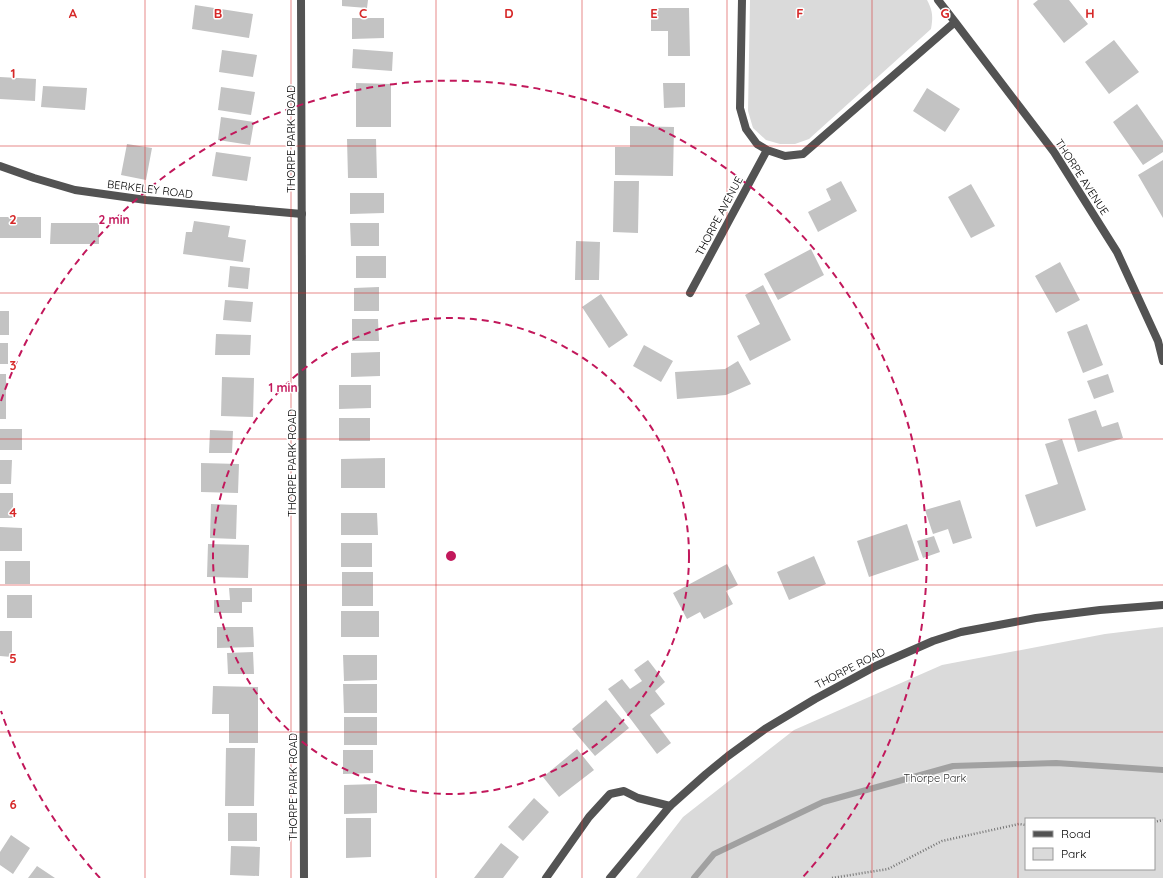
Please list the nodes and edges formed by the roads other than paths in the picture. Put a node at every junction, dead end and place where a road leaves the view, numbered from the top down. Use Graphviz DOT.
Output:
graph roads {
  1 [pos="301,0"];
  2 [pos="742,0"];
  3 [pos="938,0"];
  4 [pos="955,22"];
  5 [pos="767,150"];
  6 [pos="0,166"];
  7 [pos="302,214"];
  8 [pos="690,293"];
  9 [pos="1163,361"];
  10 [pos="1163,605"];
  11 [pos="670,806"];
  12 [pos="304,878"];
  13 [pos="546,878"];
  14 [pos="610,878"];
  1 -- 7 [label="street, THORPE PARK ROAD"];
  2 -- 5 [label="street"];
  3 -- 4 [label="street, THORPE AVENUE"];
  4 -- 5 [label="street"];
  4 -- 9 [label="street, THORPE AVENUE"];
  5 -- 8 [label="street, THORPE AVENUE"];
  6 -- 7 [label="street, BERKELEY ROAD"];
  7 -- 12 [label="street, THORPE PARK ROAD"];
  10 -- 11 [label="street, THORPE ROAD"];
  11 -- 13 [label="street"];
  11 -- 14 [label="street, THORPE ROAD"];
}
